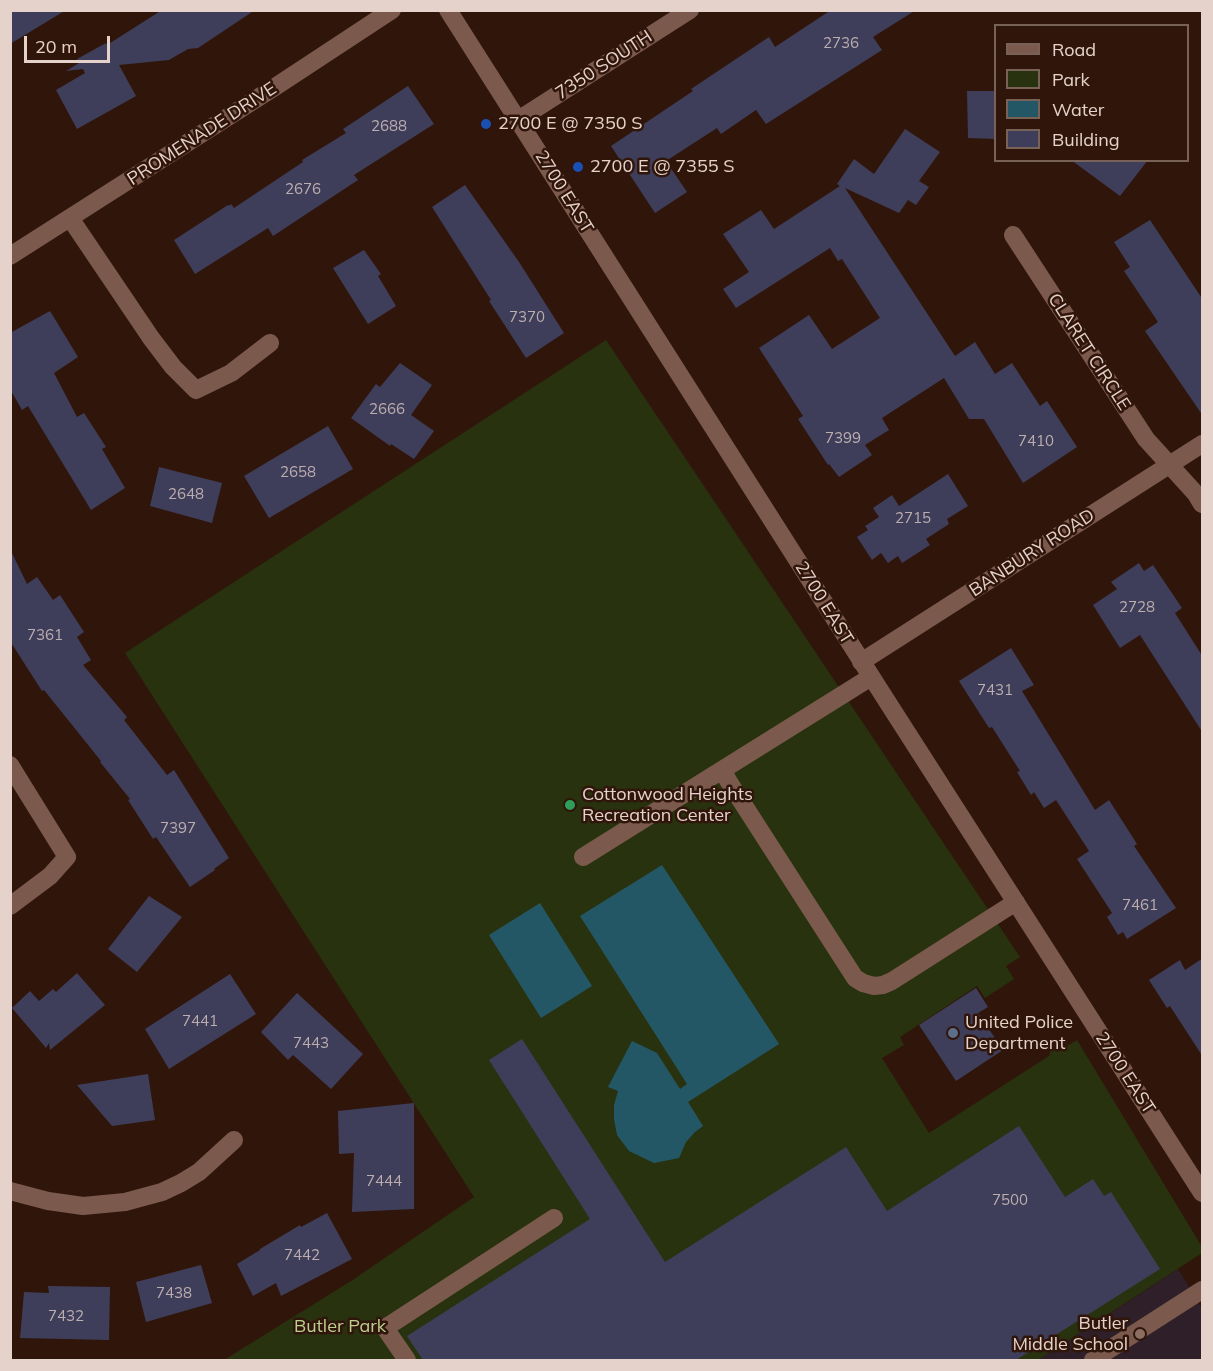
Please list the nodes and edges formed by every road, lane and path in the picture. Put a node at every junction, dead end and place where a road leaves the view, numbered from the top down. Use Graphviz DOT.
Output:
graph roads {
  1 [pos="392,10"];
  2 [pos="448,10"];
  3 [pos="690,10"];
  4 [pos="518,120"];
  5 [pos="70,218"];
  6 [pos="1012,235"];
  7 [pos="10,256"];
  8 [pos="270,343"];
  9 [pos="1203,444"];
  10 [pos="1170,465"];
  11 [pos="1203,504"];
  12 [pos="861,662"];
  13 [pos="872,677"];
  14 [pos="10,765"];
  15 [pos="722,770"];
  16 [pos="583,857"];
  17 [pos="1016,902"];
  18 [pos="10,906"];
  19 [pos="234,1140"];
  20 [pos="10,1191"];
  21 [pos="1203,1194"];
  22 [pos="554,1218"];
  23 [pos="1203,1290"];
  24 [pos="407,1360"];
  25 [pos="1093,1360"];
  1 -- 5 [label="street, PROMENADE DRIVE"];
  2 -- 4 [label="street, 2700 EAST"];
  3 -- 4 [label="street, 7350 SOUTH"];
  4 -- 12 [label="street, 2700 EAST"];
  5 -- 7 [label="street, PROMENADE DRIVE"];
  5 -- 8 [label="street"];
  6 -- 10 [label="street, CLARET CIRCLE"];
  9 -- 10 [label="street, BANBURY ROAD"];
  10 -- 11 [label="street, CLARET CIRCLE"];
  10 -- 12 [label="street, BANBURY ROAD"];
  12 -- 13 [label="street, 2700 EAST"];
  13 -- 15 [label="street"];
  13 -- 17 [label="street, 2700 EAST"];
  14 -- 18 [label="street"];
  15 -- 16 [label="street"];
  15 -- 17 [label="street"];
  17 -- 21 [label="street, 2700 EAST"];
  19 -- 20 [label="street"];
  22 -- 24 [label="street"];
  23 -- 25 [label="street"];
}
